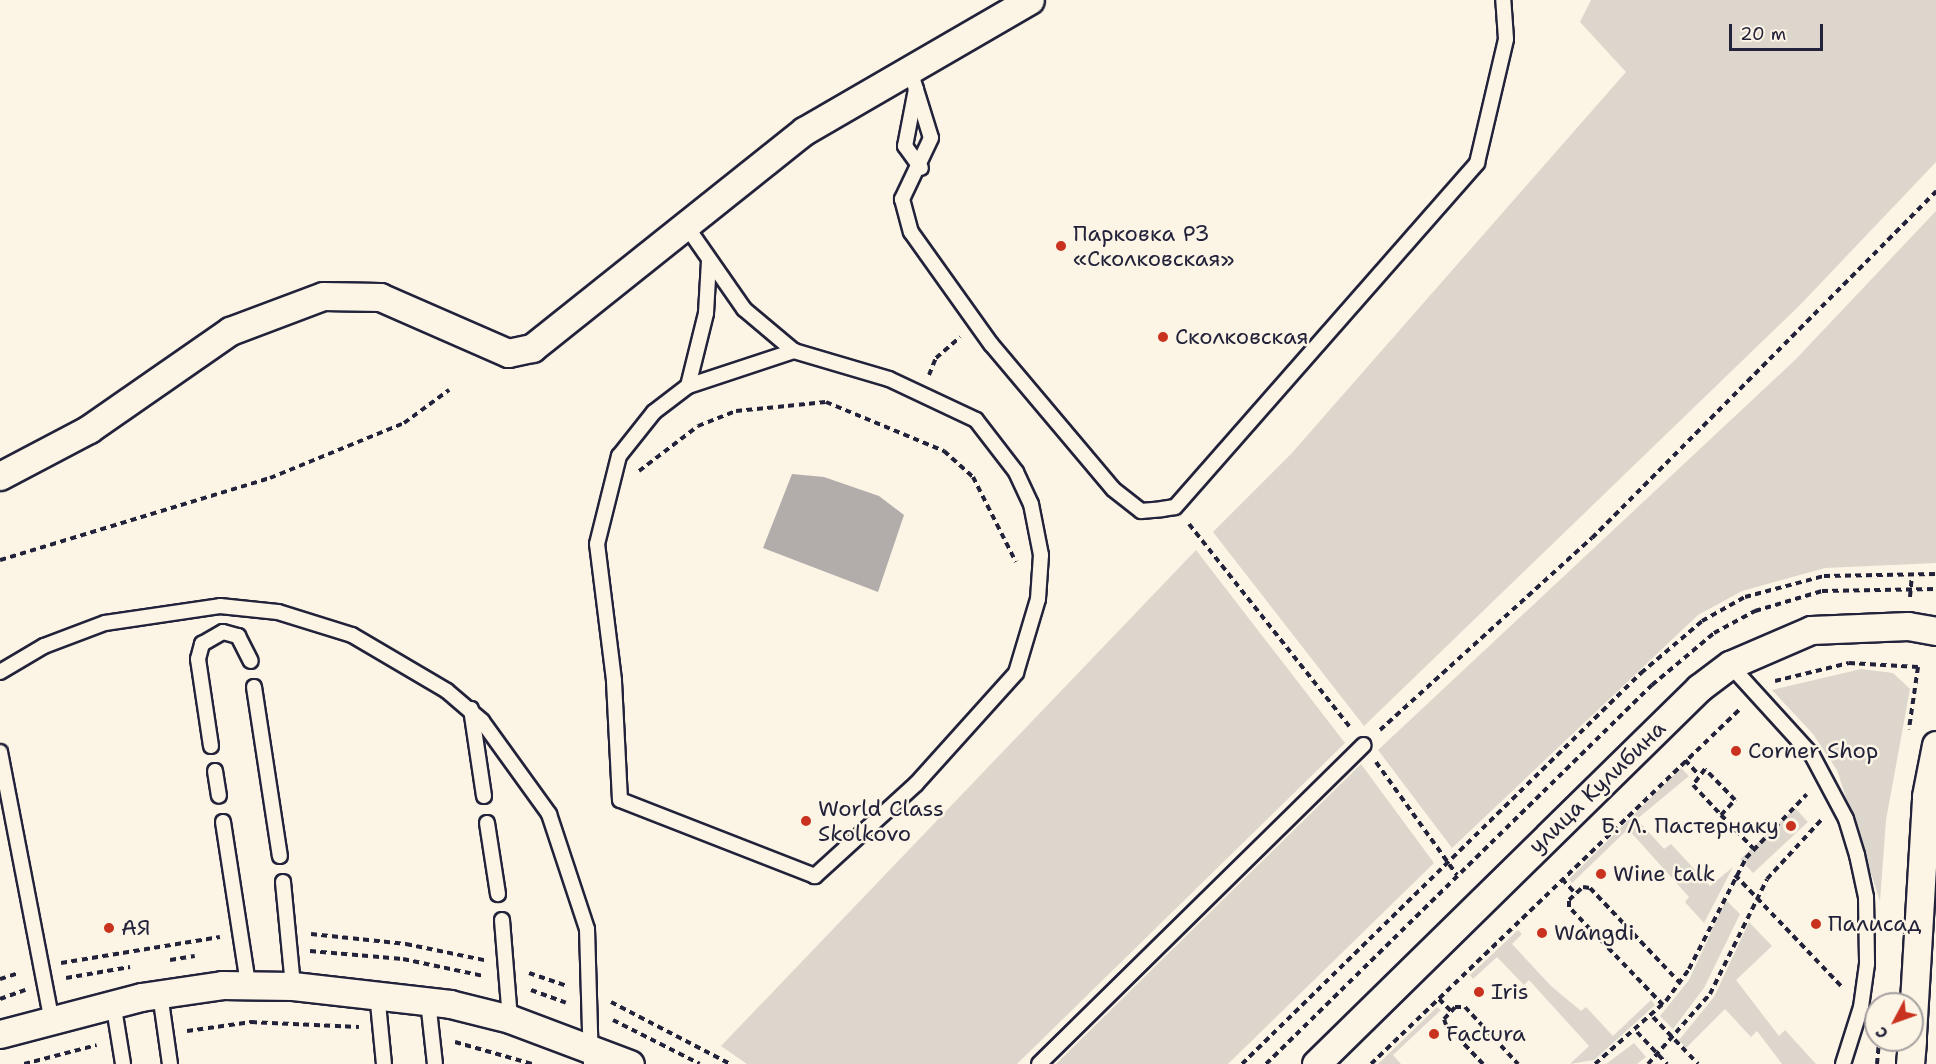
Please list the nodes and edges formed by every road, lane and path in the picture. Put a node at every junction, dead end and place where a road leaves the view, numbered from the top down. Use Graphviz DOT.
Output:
graph roads {
  1 [pos="1030,0"];
  2 [pos="1503,0"];
  3 [pos="913,79"];
  4 [pos="921,168"];
  5 [pos="1936,191"];
  6 [pos="687,227"];
  7 [pos="709,261"];
  8 [pos="976,323"];
  9 [pos="794,351"];
  10 [pos="927,380"];
  11 [pos="688,386"];
  12 [pos="449,390"];
  13 [pos="636,474"];
  14 [pos="0,476"];
  15 [pos="1175,507"];
  16 [pos="0,560"];
  17 [pos="1018,574"];
  18 [pos="1912,574"];
  19 [pos="1936,574"];
  20 [pos="1910,604"];
  21 [pos="1936,631"];
  22 [pos="250,661"];
  23 [pos="1730,665"];
  24 [pos="0,672"];
  25 [pos="254,687"];
  26 [pos="1758,694"];
  27 [pos="471,708"];
  28 [pos="1907,740"];
  29 [pos="1364,745"];
  30 [pos="1936,745"];
  31 [pos="211,746"];
  32 [pos="0,752"];
  33 [pos="1684,760"];
  34 [pos="215,771"];
  35 [pos="1698,774"];
  36 [pos="1827,780"];
  37 [pos="219,796"];
  38 [pos="484,796"];
  39 [pos="1840,806"];
  40 [pos="1721,815"];
  41 [pos="224,822"];
  42 [pos="488,823"];
  43 [pos="1753,848"];
  44 [pos="280,856"];
  45 [pos="1447,862"];
  46 [pos="1735,875"];
  47 [pos="1562,879"];
  48 [pos="283,882"];
  49 [pos="498,894"];
  50 [pos="1576,894"];
  51 [pos="1756,897"];
  52 [pos="1479,902"];
  53 [pos="502,920"];
  54 [pos="1680,983"];
  55 [pos="248,984"];
  56 [pos="293,986"];
  57 [pos="1915,992"];
  58 [pos="377,993"];
  59 [pos="160,994"];
  60 [pos="1439,999"];
  61 [pos="428,1001"];
  62 [pos="113,1002"];
  63 [pos="1663,1005"];
  64 [pos="1861,1007"];
  65 [pos="1451,1011"];
  66 [pos="1653,1017"];
  67 [pos="51,1018"];
  68 [pos="510,1019"];
  69 [pos="378,1029"];
  70 [pos="1637,1032"];
  71 [pos="0,1034"];
  72 [pos="165,1035"];
  73 [pos="431,1037"];
  74 [pos="1674,1039"];
  75 [pos="120,1041"];
  76 [pos="1659,1055"];
  77 [pos="591,1056"];
  78 [pos="24,1064"];
  79 [pos="123,1064"];
  80 [pos="170,1064"];
  81 [pos="384,1064"];
  82 [pos="435,1064"];
  83 [pos="532,1064"];
  84 [pos="630,1064"];
  85 [pos="1039,1064"];
  86 [pos="1242,1064"];
  87 [pos="1316,1064"];
  88 [pos="1371,1064"];
  89 [pos="1483,1064"];
  90 [pos="1518,1064"];
  91 [pos="1595,1064"];
  92 [pos="1648,1064"];
  93 [pos="1667,1064"];
  94 [pos="1698,1064"];
  95 [pos="1843,1064"];
  1 -- 3 [label="street"];
  2 -- 15 [label="lane"];
  3 -- 4 [label="lane"];
  3 -- 4 [label="lane"];
  3 -- 6 [label="street"];
  4 -- 8 [label="lane"];
  5 -- 29 [label="path"];
  6 -- 7 [label="lane"];
  6 -- 14 [label="street"];
  7 -- 9 [label="lane"];
  7 -- 11 [label="lane"];
  8 -- 10 [label="path"];
  8 -- 15 [label="lane"];
  9 -- 11 [label="lane"];
  9 -- 11 [label="lane"];
  12 -- 16 [label="path"];
  13 -- 17 [label="path"];
  15 -- 29 [label="path"];
  18 -- 19 [label="path"];
  18 -- 20 [label="path"];
  18 -- 45 [label="path"];
  21 -- 23 [label="street, улица Кулибина"];
  22 -- 31 [label="lane"];
  23 -- 26 [label="lane"];
  23 -- 52 [label="street, улица Кулибина"];
  24 -- 27 [label="lane"];
  25 -- 44 [label="lane"];
  26 -- 28 [label="path"];
  26 -- 33 [label="path"];
  26 -- 36 [label="lane"];
  27 -- 38 [label="lane"];
  27 -- 77 [label="lane"];
  29 -- 45 [label="path"];
  29 -- 85 [label="lane"];
  30 -- 57 [label="street"];
  32 -- 67 [label="lane"];
  33 -- 35 [label="path"];
  33 -- 47 [label="path"];
  34 -- 37 [label="lane"];
  35 -- 40 [label="path"];
  35 -- 40 [label="path"];
  36 -- 39 [label="lane"];
  36 -- 43 [label="path"];
  39 -- 51 [label="path"];
  39 -- 64 [label="lane"];
  40 -- 43 [label="path"];
  41 -- 55 [label="lane"];
  42 -- 49 [label="lane"];
  43 -- 46 [label="path"];
  45 -- 52 [label="path"];
  45 -- 86 [label="path"];
  46 -- 51 [label="path"];
  46 -- 54 [label="path"];
  47 -- 50 [label="path"];
  47 -- 60 [label="path"];
  48 -- 56 [label="lane"];
  50 -- 54 [label="path"];
  50 -- 63 [label="path"];
  51 -- 64 [label="path"];
  51 -- 74 [label="path"];
  52 -- 87 [label="street, улица Кулибина"];
  53 -- 68 [label="lane"];
  54 -- 63 [label="path"];
  55 -- 56 [label="street"];
  55 -- 59 [label="street"];
  56 -- 58 [label="street"];
  58 -- 61 [label="street"];
  58 -- 69 [label="lane"];
  59 -- 62 [label="street"];
  59 -- 72 [label="lane"];
  60 -- 65 [label="path"];
  60 -- 88 [label="path"];
  61 -- 68 [label="street"];
  61 -- 73 [label="lane"];
  62 -- 67 [label="street"];
  62 -- 75 [label="lane"];
  63 -- 66 [label="path"];
  64 -- 95 [label="lane"];
  65 -- 89 [label="path"];
  65 -- 90 [label="path"];
  66 -- 70 [label="path"];
  66 -- 74 [label="path"];
  67 -- 71 [label="street"];
  68 -- 77 [label="street"];
  69 -- 72 [label="path"];
  69 -- 81 [label="lane"];
  70 -- 76 [label="path"];
  70 -- 91 [label="path"];
  72 -- 80 [label="lane"];
  73 -- 82 [label="lane"];
  73 -- 83 [label="path"];
  74 -- 76 [label="path"];
  74 -- 94 [label="path"];
  75 -- 78 [label="path"];
  75 -- 79 [label="lane"];
  76 -- 92 [label="path"];
  76 -- 93 [label="path"];
  77 -- 84 [label="street"];
}
